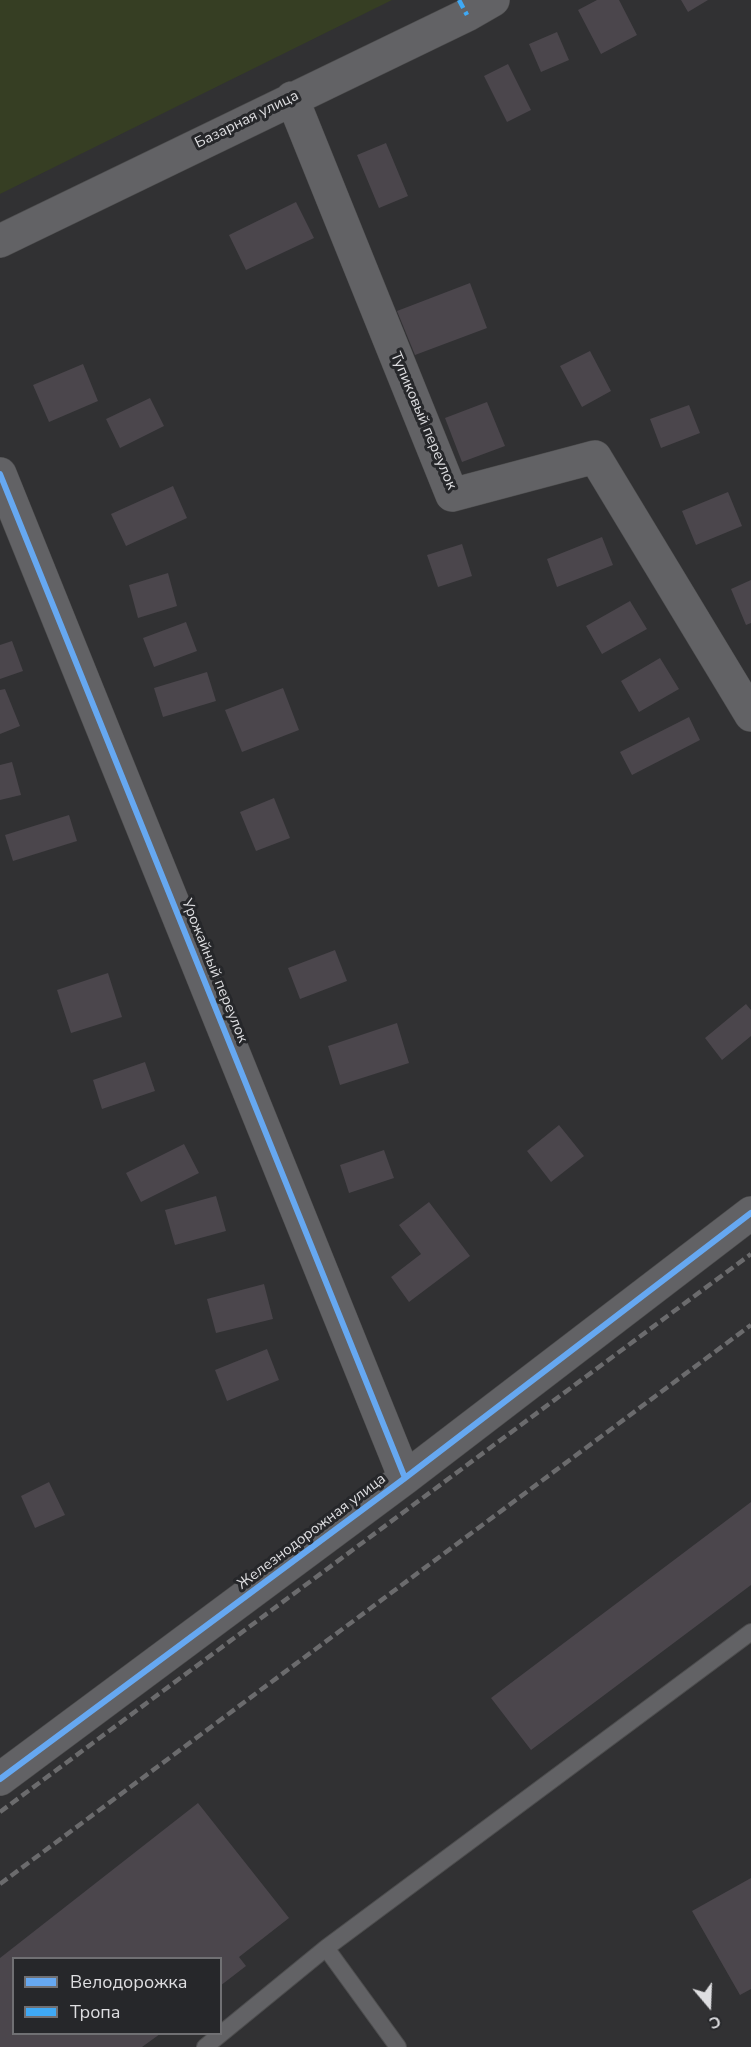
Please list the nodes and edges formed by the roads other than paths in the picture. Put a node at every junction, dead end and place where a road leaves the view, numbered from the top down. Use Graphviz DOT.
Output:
graph roads {
  1 [pos="494,0"];
  2 [pos="291,98"];
  3 [pos="0,241"];
  4 [pos="0,474"];
  5 [pos="751,715"];
  6 [pos="751,1213"];
  7 [pos="405,1478"];
  8 [pos="751,1632"];
  9 [pos="0,1779"];
  10 [pos="326,1948"];
  11 [pos="222,2033"];
  12 [pos="220,2035"];
  13 [pos="205,2047"];
  14 [pos="398,2047"];
  1 -- 2 [label="street, Базарная улица"];
  2 -- 3 [label="street, Базарная улица"];
  2 -- 5 [label="street, Тупиковый переулок"];
  4 -- 7 [label="street, Урожайный переулок"];
  6 -- 7 [label="street, Железнодорожная улица"];
  7 -- 9 [label="street, Железнодорожная улица"];
  8 -- 10 [label="lane"];
  10 -- 11 [label="lane"];
  10 -- 14 [label="lane"];
  12 -- 13 [label="lane"];
}
